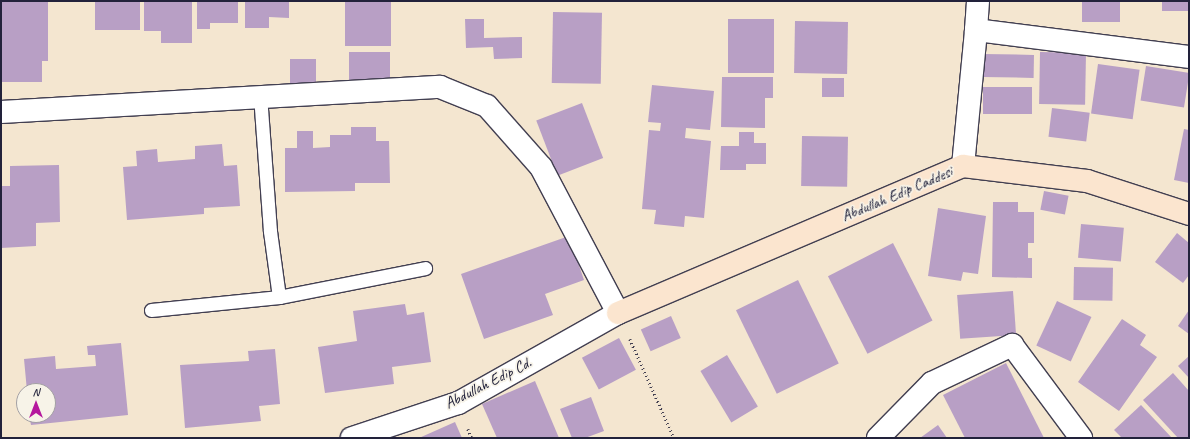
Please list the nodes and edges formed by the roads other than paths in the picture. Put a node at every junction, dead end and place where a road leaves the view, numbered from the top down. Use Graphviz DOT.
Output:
graph roads {
  1 [pos="978,1"];
  2 [pos="976,30"];
  3 [pos="1189,57"];
  4 [pos="260,96"];
  5 [pos="1,112"];
  6 [pos="963,166"];
  7 [pos="1189,214"];
  8 [pos="425,268"];
  9 [pos="279,297"];
  10 [pos="151,310"];
  11 [pos="618,314"];
  12 [pos="352,438"];
  13 [pos="878,438"];
  14 [pos="1081,438"];
  1 -- 2 [label="street"];
  2 -- 3 [label="street"];
  2 -- 6 [label="street"];
  4 -- 5 [label="street"];
  4 -- 9 [label="lane"];
  4 -- 11 [label="street"];
  6 -- 7 [label="street, Abdullah Edip Caddesi"];
  6 -- 11 [label="street, Abdullah Edip Caddesi"];
  8 -- 9 [label="lane"];
  9 -- 10 [label="lane"];
  11 -- 12 [label="street, Abdullah Edip Cd."];
  13 -- 14 [label="street"];
}
